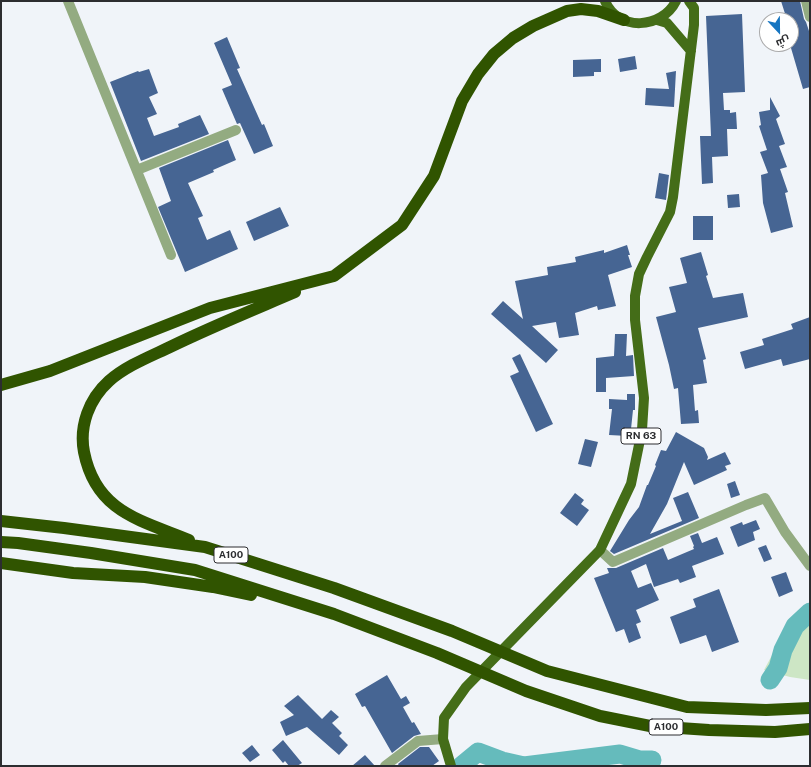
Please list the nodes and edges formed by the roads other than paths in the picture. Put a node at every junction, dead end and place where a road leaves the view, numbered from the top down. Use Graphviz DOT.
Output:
graph roads {
  1 [pos="68,1"];
  2 [pos="578,1"];
  3 [pos="605,1"];
  4 [pos="676,1"];
  5 [pos="689,1"];
  6 [pos="806,1"];
  7 [pos="567,11"];
  8 [pos="810,17"];
  9 [pos="624,20"];
  10 [pos="657,20"];
  11 [pos="691,51"];
  12 [pos="236,130"];
  13 [pos="136,170"];
  14 [pos="171,255"];
  15 [pos="334,276"];
  16 [pos="1,385"];
  17 [pos="1,521"];
  18 [pos="1,542"];
  19 [pos="205,547"];
  20 [pos="600,550"];
  21 [pos="1,563"];
  22 [pos="810,566"];
  23 [pos="334,614"];
  24 [pos="810,708"];
  25 [pos="810,729"];
  26 [pos="443,739"];
  27 [pos="449,763"];
  28 [pos="385,766"];
  1 -- 13 [label="street"];
  2 -- 7 [label="highway"];
  3 -- 9 [label="main road"];
  4 -- 10 [label="main road"];
  5 -- 11 [label="main road"];
  6 -- 8 [label="street"];
  7 -- 9 [label="highway"];
  7 -- 15 [label="highway"];
  9 -- 10 [label="main road"];
  10 -- 11 [label="main road"];
  11 -- 20 [label="main road, RN 63"];
  12 -- 13 [label="street"];
  13 -- 14 [label="street"];
  15 -- 16 [label="highway"];
  15 -- 19 [label="highway"];
  17 -- 19 [label="highway, A100 / A100"];
  18 -- 23 [label="highway, A100 / A100"];
  19 -- 24 [label="highway, A100 / A100"];
  20 -- 22 [label="street"];
  20 -- 26 [label="main road, RN 63"];
  21 -- 23 [label="highway"];
  23 -- 25 [label="highway, A100 / A100"];
  26 -- 27 [label="main road, RN 63"];
  26 -- 28 [label="street"];
}
